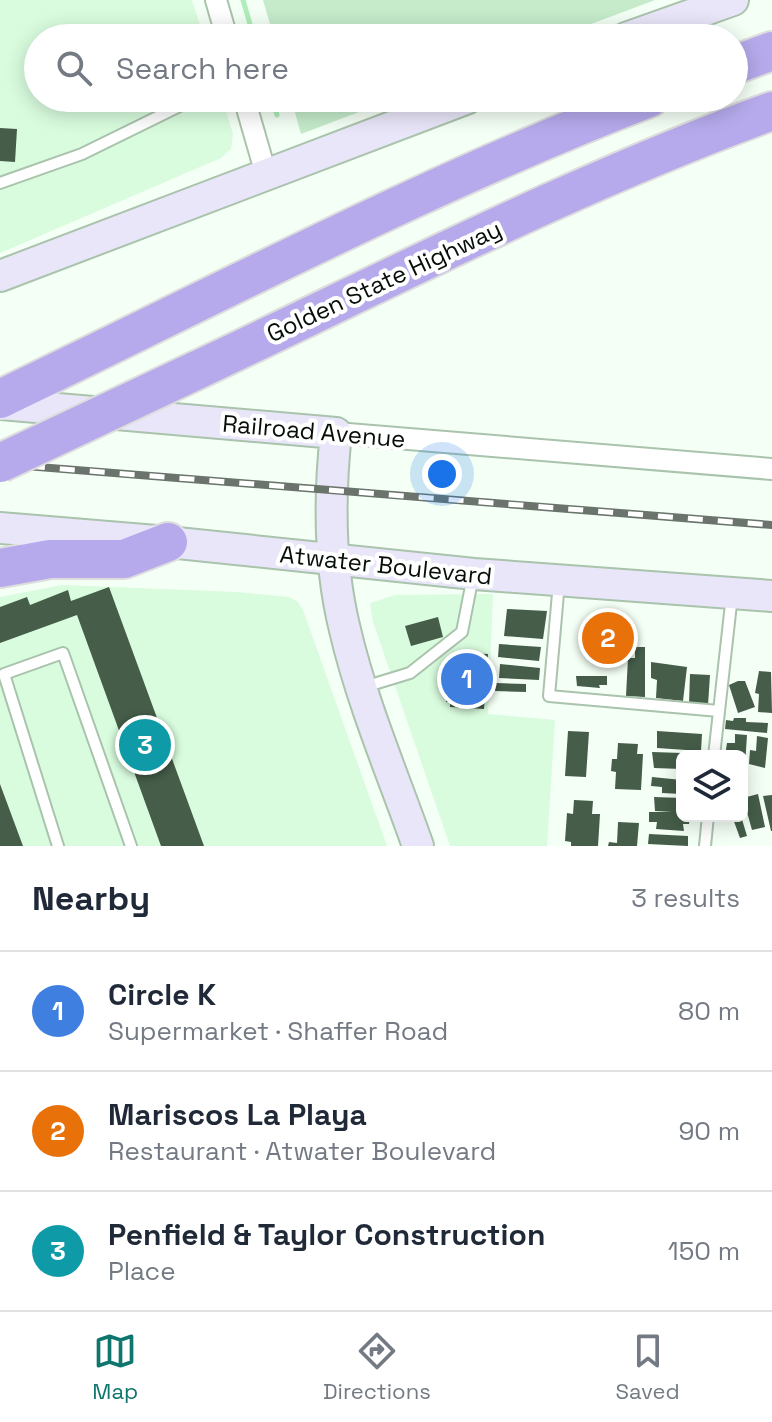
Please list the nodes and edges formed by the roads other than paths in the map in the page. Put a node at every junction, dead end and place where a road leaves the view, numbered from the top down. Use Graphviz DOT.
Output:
graph roads {
  1 [pos="216,0"];
  2 [pos="733,0"];
  3 [pos="223,24"];
  4 [pos="665,24"];
  5 [pos="772,51"];
  6 [pos="748,60"];
  7 [pos="772,111"];
  8 [pos="168,112"];
  9 [pos="248,112"];
  10 [pos="431,112"];
  11 [pos="613,112"];
  12 [pos="266,174"];
  13 [pos="0,183"];
  14 [pos="0,276"];
  15 [pos="0,402"];
  16 [pos="276,428"];
  17 [pos="336,433"];
  18 [pos="0,463"];
  19 [pos="772,469"];
  20 [pos="330,490"];
  21 [pos="0,528"];
  22 [pos="168,542"];
  23 [pos="334,560"];
  24 [pos="0,568"];
  25 [pos="474,574"];
  26 [pos="559,580"];
  27 [pos="733,593"];
  28 [pos="772,596"];
  29 [pos="362,688"];
  30 [pos="719,711"];
  31 [pos="715,750"];
  32 [pos="707,822"];
  33 [pos="58,846"];
  34 [pos="131,846"];
  35 [pos="418,846"];
  36 [pos="705,846"];
  1 -- 3 [label="street"];
  2 -- 4 [label="street"];
  5 -- 6 [label="highway"];
  7 -- 18 [label="highway, Golden State Highway, bridge"];
  8 -- 13 [label="lane"];
  9 -- 12 [label="street"];
  10 -- 12 [label="street"];
  11 -- 15 [label="highway"];
  12 -- 14 [label="street"];
  15 -- 16 [label="street, Railroad Avenue"];
  16 -- 17 [label="street, Railroad Avenue"];
  16 -- 20 [label="street"];
  17 -- 19 [label="street, Railroad Avenue"];
  17 -- 20 [label="street"];
  20 -- 23 [label="street"];
  21 -- 22 [label="street, Atwater Boulevard"];
  22 -- 23 [label="street, Atwater Boulevard"];
  22 -- 24 [label="highway"];
  23 -- 25 [label="street, Atwater Boulevard"];
  23 -- 29 [label="street"];
  25 -- 26 [label="street, Atwater Boulevard"];
  25 -- 29 [label="lane"];
  26 -- 27 [label="street, Atwater Boulevard"];
  26 -- 30 [label="lane"];
  27 -- 28 [label="street, Atwater Boulevard"];
  27 -- 30 [label="lane"];
  29 -- 35 [label="street"];
  30 -- 31 [label="lane"];
  32 -- 36 [label="lane"];
  33 -- 34 [label="lane"];
}
